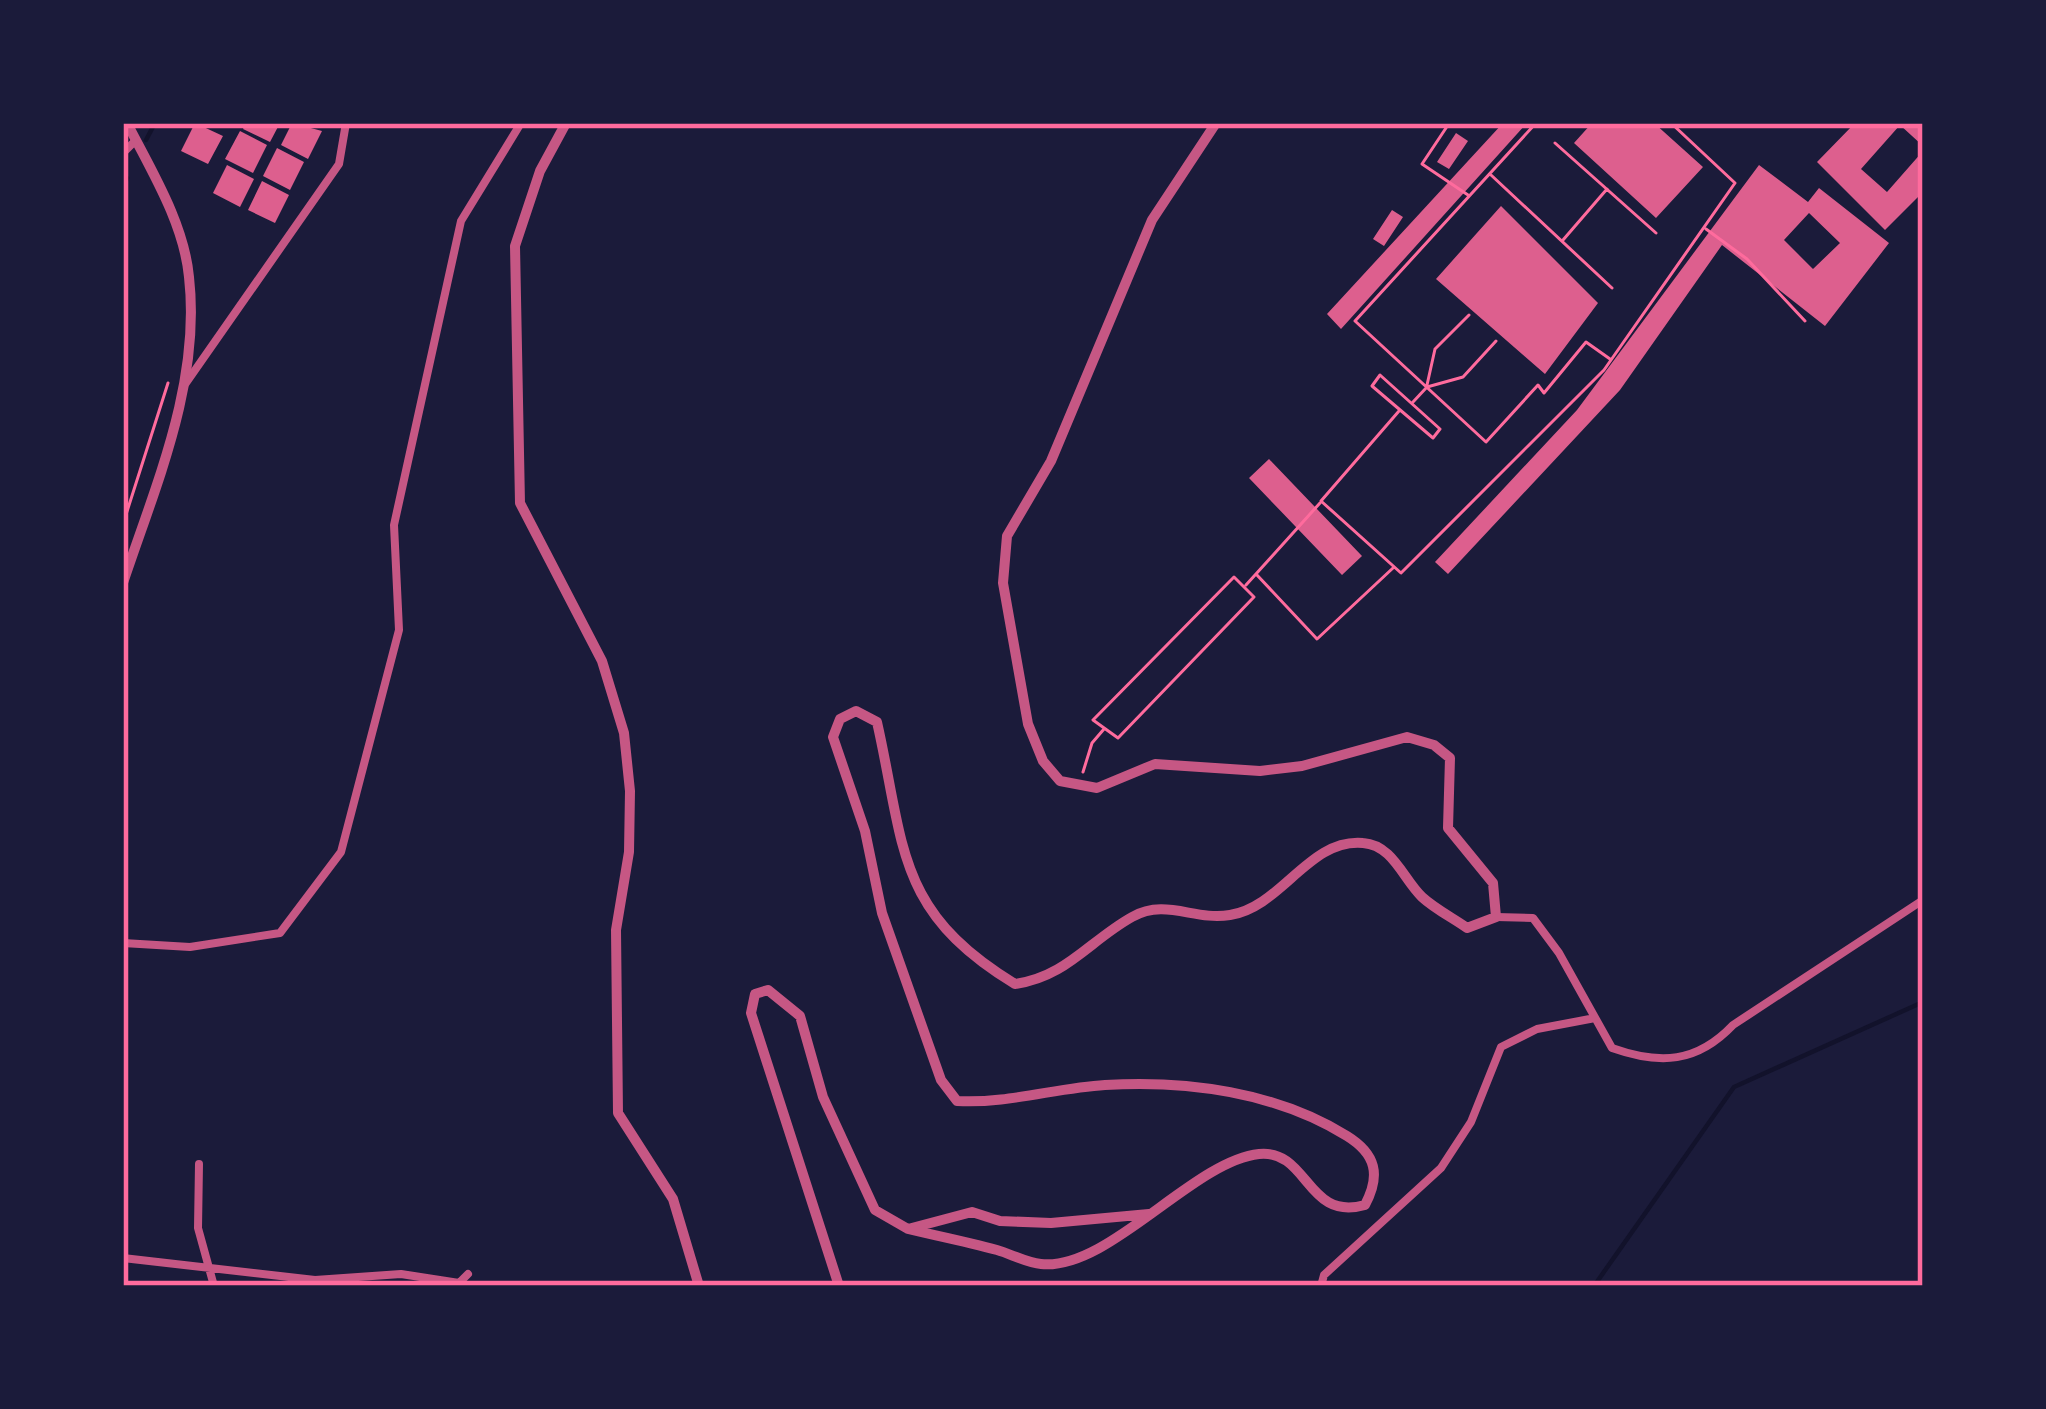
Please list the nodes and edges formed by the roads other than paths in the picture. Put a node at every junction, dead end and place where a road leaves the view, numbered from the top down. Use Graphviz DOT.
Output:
graph roads {
  1 [pos="346,123"];
  2 [pos="520,123"];
  3 [pos="566,123"];
  4 [pos="1216,123"];
  5 [pos="129,133"];
  6 [pos="123,153"];
  7 [pos="185,385"];
  8 [pos="123,583"];
  9 [pos="1923,900"];
  10 [pos="1496,917"];
  11 [pos="123,943"];
  12 [pos="1595,1018"];
  13 [pos="199,1164"];
  14 [pos="1149,1214"];
  15 [pos="908,1229"];
  16 [pos="123,1258"];
  17 [pos="208,1264"];
  18 [pos="468,1274"];
  19 [pos="214,1286"];
  20 [pos="699,1286"];
  21 [pos="839,1286"];
  22 [pos="1321,1286"];
  1 -- 7 [label="street"];
  2 -- 11 [label="street"];
  3 -- 20 [label="street"];
  4 -- 10 [label="street"];
  5 -- 6 [label="street"];
  5 -- 7 [label="street"];
  7 -- 8 [label="street"];
  9 -- 12 [label="street"];
  10 -- 12 [label="street"];
  10 -- 14 [label="street"];
  12 -- 22 [label="street"];
  13 -- 17 [label="street"];
  14 -- 15 [label="street"];
  14 -- 15 [label="street"];
  15 -- 21 [label="street"];
  16 -- 17 [label="street"];
  17 -- 18 [label="street"];
  17 -- 19 [label="street"];
}
